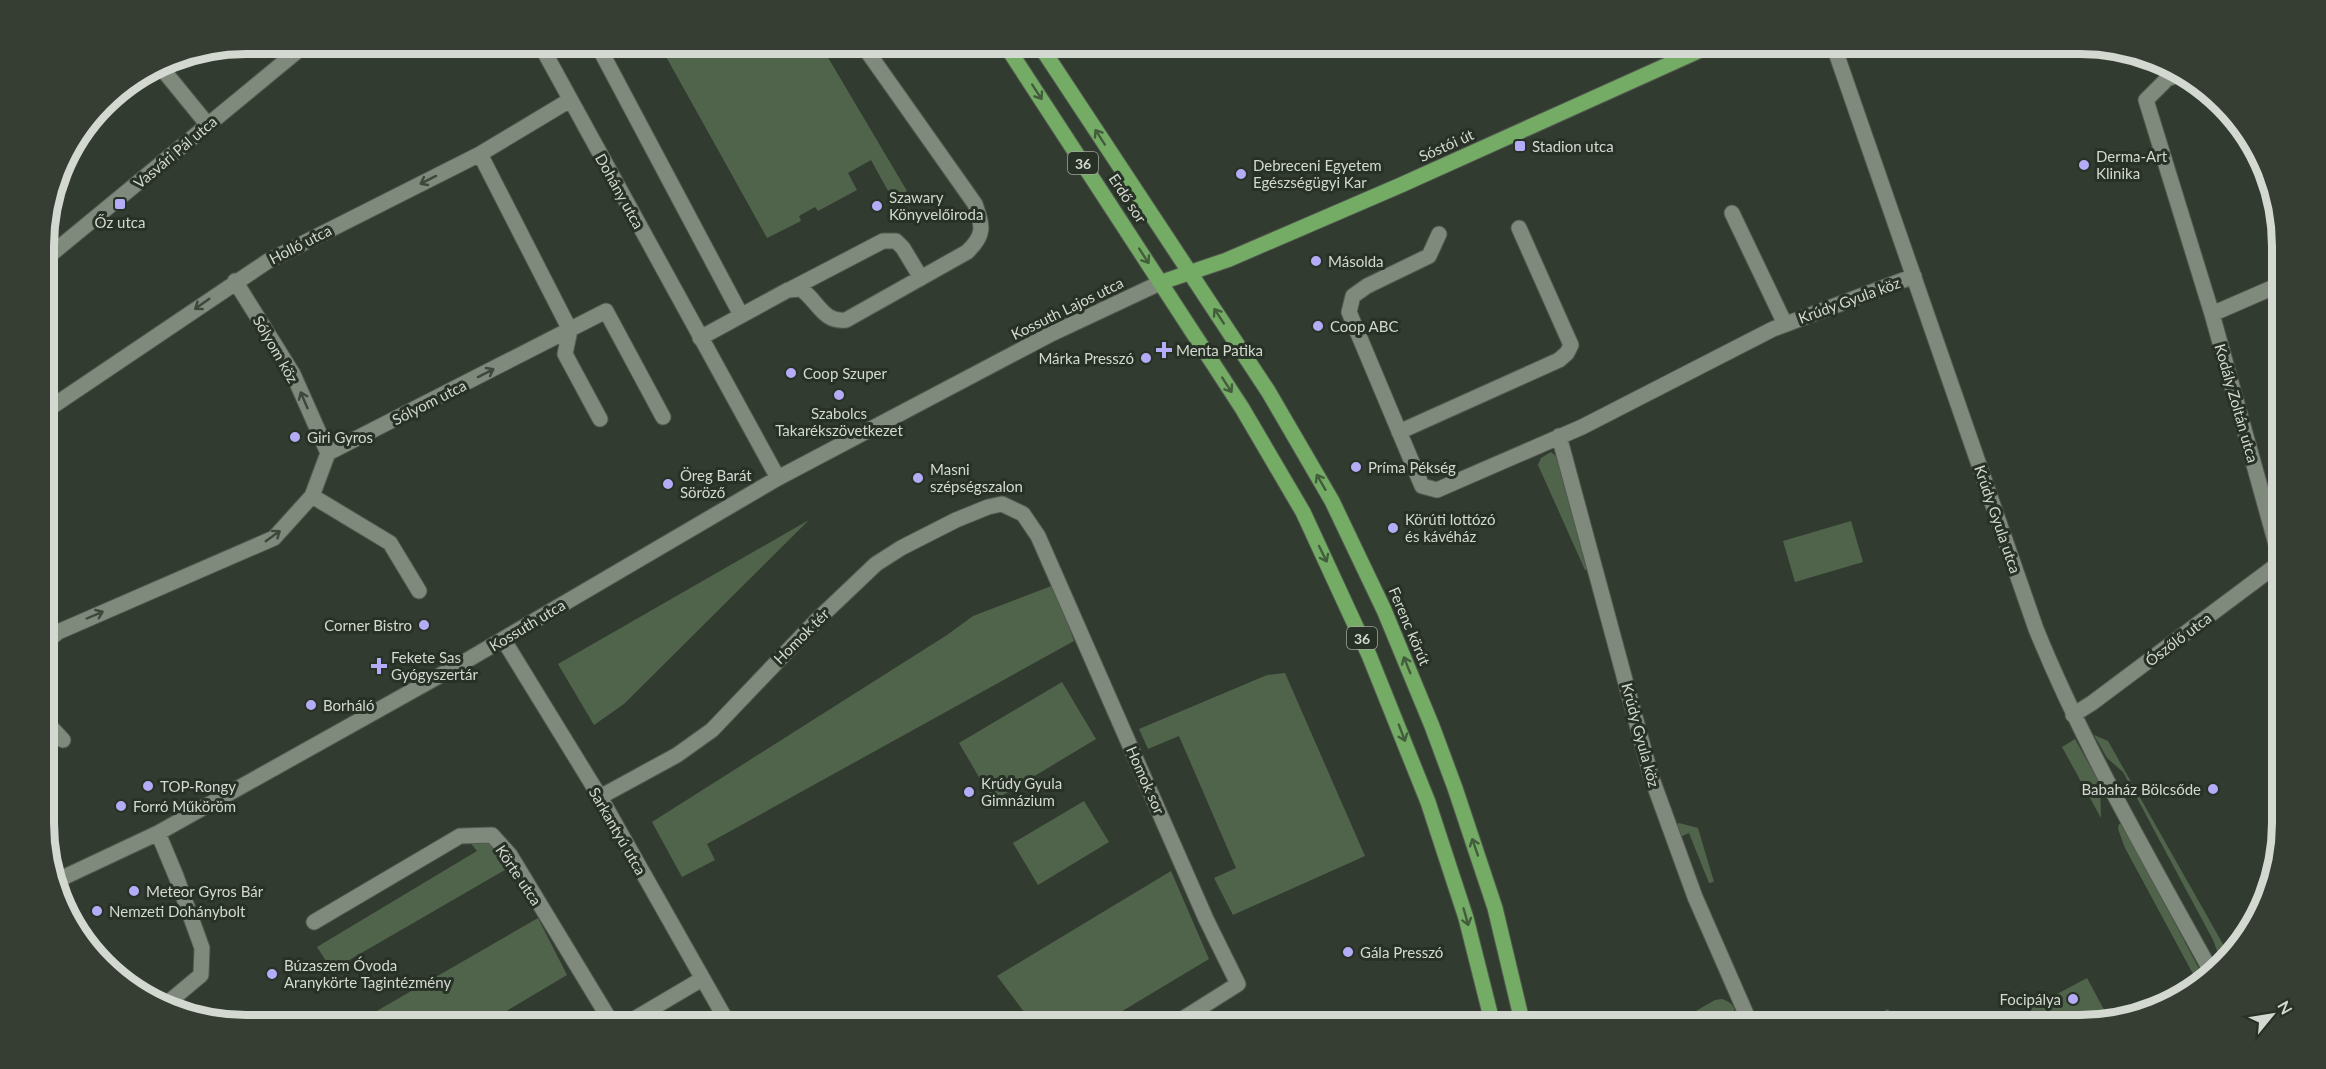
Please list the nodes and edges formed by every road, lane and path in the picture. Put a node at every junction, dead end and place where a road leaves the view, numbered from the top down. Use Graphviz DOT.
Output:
graph roads {
  1 [pos="294,54"];
  2 [pos="545,54"];
  3 [pos="602,54"];
  4 [pos="869,54"];
  5 [pos="1012,54"];
  6 [pos="1046,54"];
  7 [pos="1692,54"];
  8 [pos="1836,54"];
  9 [pos="165,72"];
  10 [pos="2171,78"];
  11 [pos="570,100"];
  12 [pos="208,125"];
  13 [pos="480,154"];
  14 [pos="1732,213"];
  15 [pos="1519,228"];
  16 [pos="1439,234"];
  17 [pos="54,252"];
  18 [pos="1191,273"];
  19 [pos="1914,276"];
  20 [pos="921,278"];
  21 [pos="235,281"];
  22 [pos="1162,282"];
  23 [pos="2272,288"];
  24 [pos="788,290"];
  25 [pos="2212,314"];
  26 [pos="741,315"];
  27 [pos="1785,324"];
  28 [pos="570,330"];
  29 [pos="700,338"];
  30 [pos="963,381"];
  31 [pos="54,405"];
  32 [pos="663,417"];
  33 [pos="600,419"];
  34 [pos="1399,432"];
  35 [pos="1559,436"];
  36 [pos="328,453"];
  37 [pos="778,478"];
  38 [pos="312,495"];
  39 [pos="1017,510"];
  40 [pos="2272,526"];
  41 [pos="2272,568"];
  42 [pos="419,591"];
  43 [pos="54,635"];
  44 [pos="503,639"];
  45 [pos="2073,715"];
  46 [pos="54,730"];
  47 [pos="63,740"];
  48 [pos="600,797"];
  49 [pos="158,832"];
  50 [pos="63,878"];
  51 [pos="314,922"];
  52 [pos="2208,966"];
  53 [pos="702,979"];
  54 [pos="172,999"];
  55 [pos="607,1015"];
  56 [pos="641,1015"];
  57 [pos="723,1015"];
  58 [pos="1189,1015"];
  59 [pos="1490,1015"];
  60 [pos="1521,1015"];
  61 [pos="1747,1015"];
  1 -- 12 [label="street, Vasvári Pál utca"];
  2 -- 11 [label="street, Dohány utca"];
  3 -- 26 [label="street"];
  4 -- 20 [label="street"];
  5 -- 22 [label="main road, Erdő sor / 36, one-way"];
  18 -- 6 [label="main road, Erdő sor / 36, one-way"];
  7 -- 18 [label="main road, Sóstói út"];
  8 -- 19 [label="street, Krúdy Gyula utca"];
  9 -- 12 [label="street"];
  10 -- 25 [label="street, Kodály Zoltán utca"];
  11 -- 13 [label="street, Holló utca"];
  11 -- 29 [label="street, Dohány utca"];
  12 -- 17 [label="street, Vasvári Pál utca"];
  13 -- 21 [label="street, Holló utca, one-way"];
  13 -- 28 [label="street"];
  14 -- 27 [label="street"];
  15 -- 34 [label="street"];
  16 -- 34 [label="street, Krúdy Gyula köz"];
  18 -- 22 [label="main road, Kossuth Lajos utca"];
  60 -- 18 [label="main road, Ferenc körút / 36, one-way"];
  19 -- 27 [label="street, Krúdy Gyula köz"];
  19 -- 45 [label="street, Krúdy Gyula utca"];
  20 -- 24 [label="street"];
  20 -- 24 [label="street"];
  21 -- 31 [label="street, Holló utca, one-way"];
  36 -- 21 [label="street, Sólyom köz, one-way"];
  22 -- 30 [label="street, Kossuth Lajos utca"];
  22 -- 59 [label="main road, 36, one-way"];
  23 -- 25 [label="street"];
  24 -- 26 [label="street"];
  25 -- 40 [label="street, Kodály Zoltán utca"];
  26 -- 29 [label="street"];
  27 -- 35 [label="street, Krúdy Gyula köz"];
  28 -- 32 [label="street, Sólyom utca"];
  28 -- 33 [label="street"];
  36 -- 28 [label="street, Sólyom utca, one-way"];
  29 -- 37 [label="street, Dohány utca"];
  30 -- 37 [label="street, Kossuth utca"];
  34 -- 35 [label="street, Krúdy Gyula köz"];
  35 -- 61 [label="street, Krúdy Gyula köz"];
  36 -- 38 [label="street"];
  37 -- 44 [label="street, Kossuth utca"];
  38 -- 42 [label="street"];
  43 -- 38 [label="street, one-way"];
  39 -- 48 [label="street, Homok tér"];
  39 -- 58 [label="street, Homok sor"];
  41 -- 45 [label="street, Ószőlő utca"];
  44 -- 48 [label="street, Sarkantyú utca"];
  44 -- 49 [label="street, Kossuth utca"];
  45 -- 52 [label="street, Krúdy Gyula utca"];
  46 -- 47 [label="street"];
  48 -- 53 [label="street, Sarkantyú utca"];
  49 -- 50 [label="street, Kossuth utca"];
  49 -- 54 [label="street"];
  51 -- 55 [label="street, Körte utca"];
  53 -- 56 [label="street"];
  53 -- 57 [label="street, Sarkantyú utca"];
}
